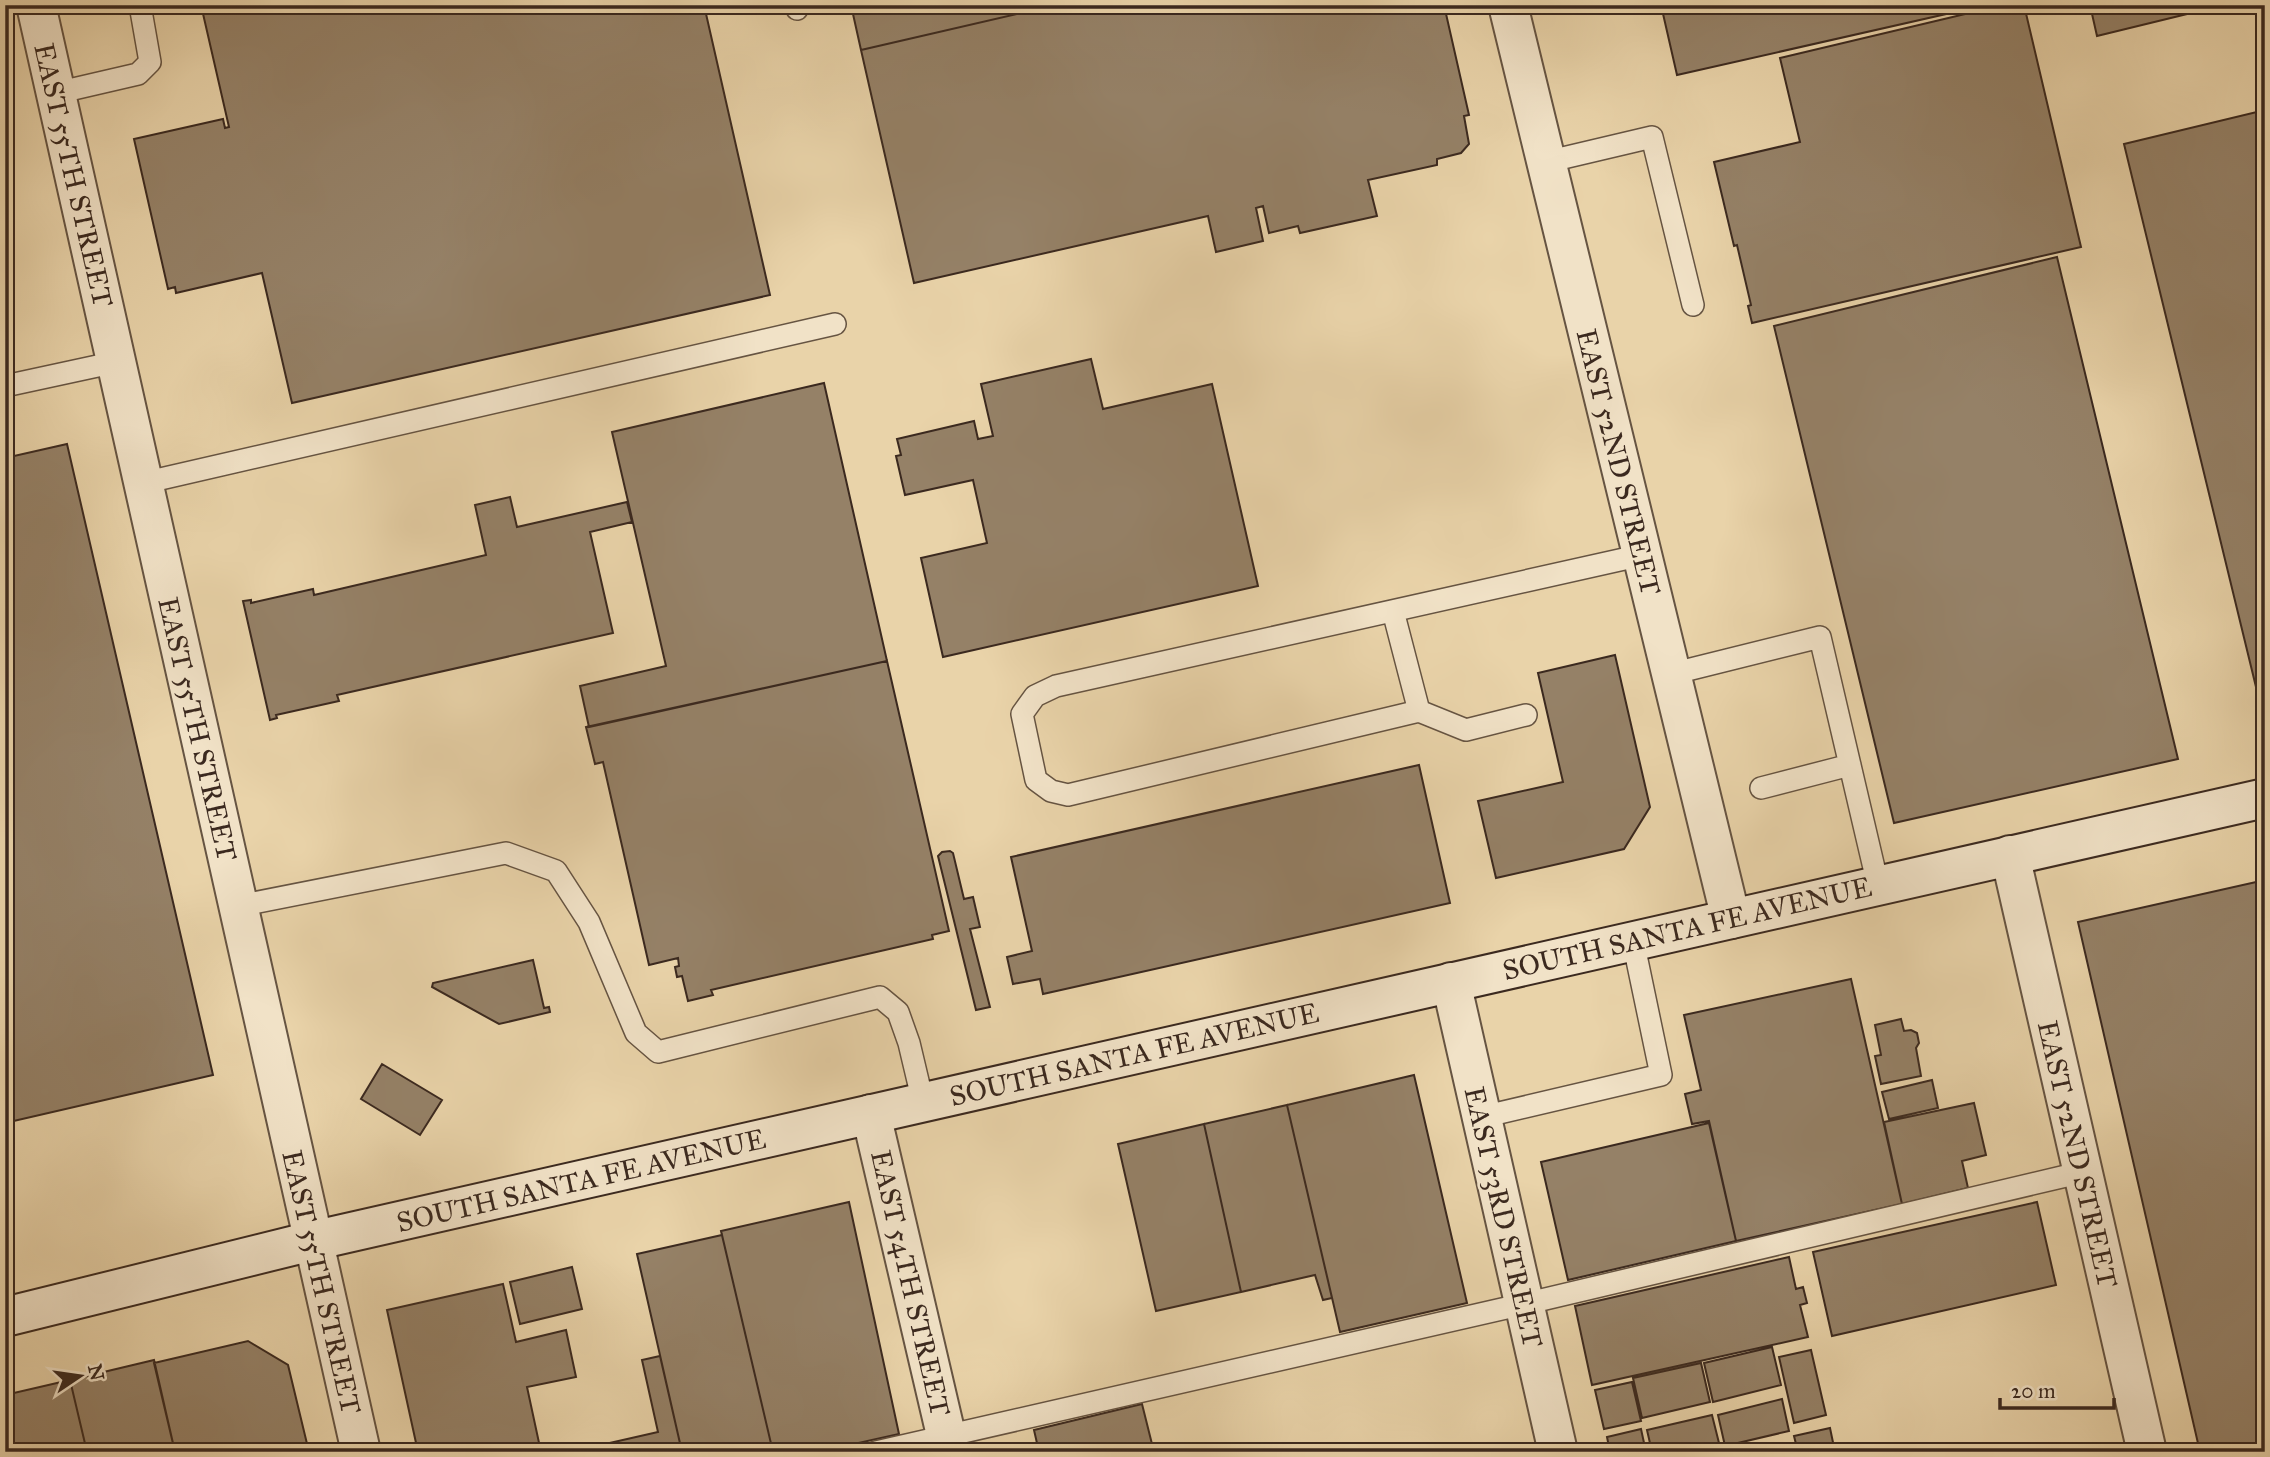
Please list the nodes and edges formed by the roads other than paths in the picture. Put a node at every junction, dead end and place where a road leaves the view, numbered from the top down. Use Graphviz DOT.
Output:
graph roads {
  1 [pos="36,5"];
  2 [pos="140,5"];
  3 [pos="1508,5"];
  4 [pos="56,93"];
  5 [pos="1546,162"];
  6 [pos="1693,306"];
  7 [pos="835,324"];
  8 [pos="116,362"];
  9 [pos="5,386"];
  10 [pos="143,483"];
  11 [pos="1642,555"];
  12 [pos="1393,611"];
  13 [pos="1671,674"];
  14 [pos="1419,711"];
  15 [pos="1526,715"];
  16 [pos="1850,765"];
  17 [pos="1761,788"];
  18 [pos="2265,797"];
  19 [pos="2010,855"];
  20 [pos="1878,885"];
  21 [pos="238,906"];
  22 [pos="1731,919"];
  23 [pos="1633,941"];
  24 [pos="1451,982"];
  25 [pos="923,1102"];
  26 [pos="871,1114"];
  27 [pos="1482,1117"];
  28 [pos="2083,1172"];
  29 [pos="313,1241"];
  30 [pos="1524,1304"];
  31 [pos="5,1317"];
  32 [pos="948,1444"];
  33 [pos="361,1452"];
  34 [pos="876,1452"];
  35 [pos="1558,1452"];
  36 [pos="2147,1452"];
  1 -- 4 [label="street, EAST 55TH STREET"];
  2 -- 4 [label="lane"];
  3 -- 5 [label="street, EAST 52ND STREET"];
  4 -- 8 [label="street, EAST 55TH STREET"];
  5 -- 6 [label="lane"];
  5 -- 11 [label="street, EAST 52ND STREET"];
  7 -- 10 [label="lane"];
  8 -- 9 [label="lane"];
  8 -- 10 [label="street, EAST 55TH STREET"];
  10 -- 21 [label="street, EAST 55TH STREET"];
  11 -- 12 [label="lane"];
  11 -- 13 [label="street, EAST 52ND STREET"];
  12 -- 14 [label="lane"];
  12 -- 14 [label="lane"];
  13 -- 16 [label="lane"];
  13 -- 22 [label="street, EAST 52ND STREET"];
  14 -- 15 [label="lane"];
  16 -- 17 [label="lane"];
  16 -- 20 [label="lane"];
  18 -- 19 [label="street, SOUTH SANTA FE AVENUE"];
  19 -- 20 [label="street, SOUTH SANTA FE AVENUE"];
  19 -- 28 [label="street, EAST 52ND STREET"];
  20 -- 22 [label="street, SOUTH SANTA FE AVENUE"];
  21 -- 25 [label="lane"];
  21 -- 29 [label="street, EAST 55TH STREET"];
  22 -- 23 [label="street, SOUTH SANTA FE AVENUE"];
  23 -- 24 [label="street, SOUTH SANTA FE AVENUE"];
  23 -- 27 [label="lane"];
  24 -- 25 [label="street, SOUTH SANTA FE AVENUE"];
  24 -- 27 [label="street, EAST 53RD STREET"];
  25 -- 26 [label="street, SOUTH SANTA FE AVENUE"];
  26 -- 29 [label="street, SOUTH SANTA FE AVENUE"];
  26 -- 32 [label="street, EAST 54TH STREET"];
  27 -- 30 [label="street, EAST 53RD STREET"];
  28 -- 30 [label="lane"];
  28 -- 36 [label="street, EAST 52ND STREET"];
  29 -- 31 [label="street, SOUTH SANTA FE AVENUE"];
  29 -- 33 [label="street, EAST 55TH STREET"];
  30 -- 32 [label="lane"];
  30 -- 35 [label="street, EAST 53RD STREET"];
  32 -- 34 [label="lane"];
}
